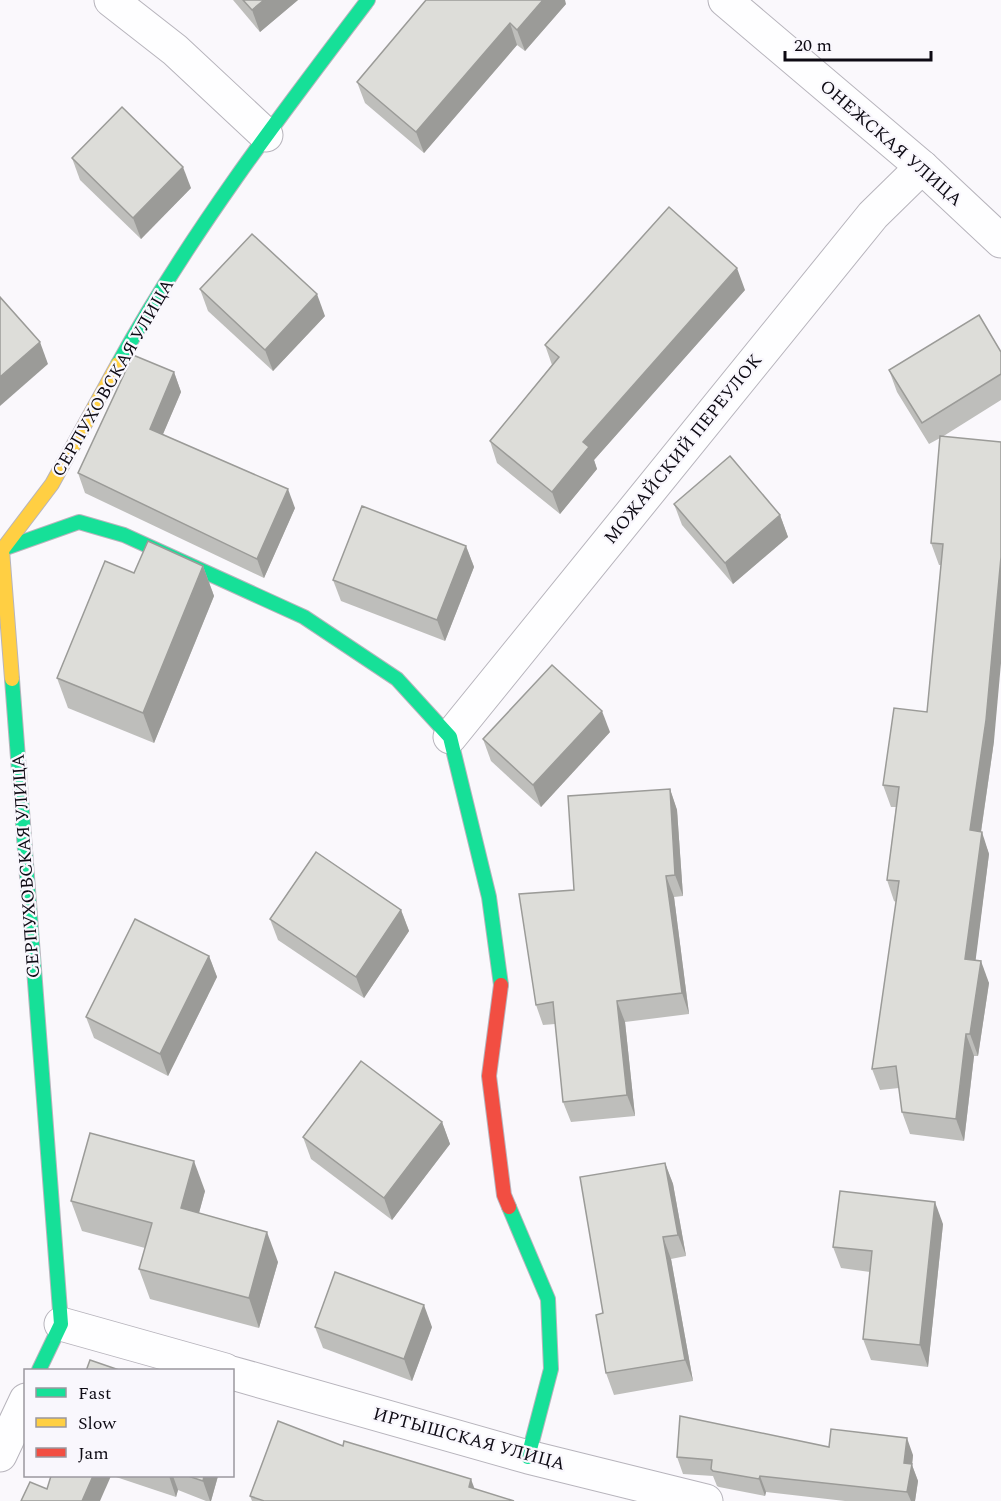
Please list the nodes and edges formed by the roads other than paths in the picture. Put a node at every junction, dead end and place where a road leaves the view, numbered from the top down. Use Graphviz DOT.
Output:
graph roads {
  1 [pos="111,0"];
  2 [pos="368,0"];
  3 [pos="725,0"];
  4 [pos="266,135"];
  5 [pos="922,167"];
  6 [pos="1001,241"];
  7 [pos="1,550"];
  8 [pos="450,737"];
  9 [pos="61,1324"];
  10 [pos="40,1369"];
  11 [pos="218,1369"];
  12 [pos="234,1373"];
  13 [pos="24,1404"];
  14 [pos="0,1455"];
  15 [pos="528,1457"];
  16 [pos="706,1501"];
  1 -- 4 [label="street"];
  2 -- 4 [label="street, СЕРПУХОВСКАЯ УЛИЦА"];
  3 -- 5 [label="street, ОНЕЖСКАЯ УЛИЦА"];
  4 -- 7 [label="street, СЕРПУХОВСКАЯ УЛИЦА"];
  5 -- 6 [label="street, ОНЕЖСКАЯ УЛИЦА"];
  5 -- 8 [label="street, МОЖАЙСКИЙ ПЕРЕУЛОК"];
  7 -- 8 [label="street"];
  7 -- 9 [label="street, СЕРПУХОВСКАЯ УЛИЦА"];
  8 -- 15 [label="street"];
  9 -- 10 [label="street, СЕРПУХОВСКАЯ УЛИЦА"];
  9 -- 11 [label="street"];
  12 -- 15 [label="street, ИРТЫШСКАЯ УЛИЦА"];
  13 -- 14 [label="street"];
  15 -- 16 [label="street, ИРТЫШСКАЯ УЛИЦА"];
}
